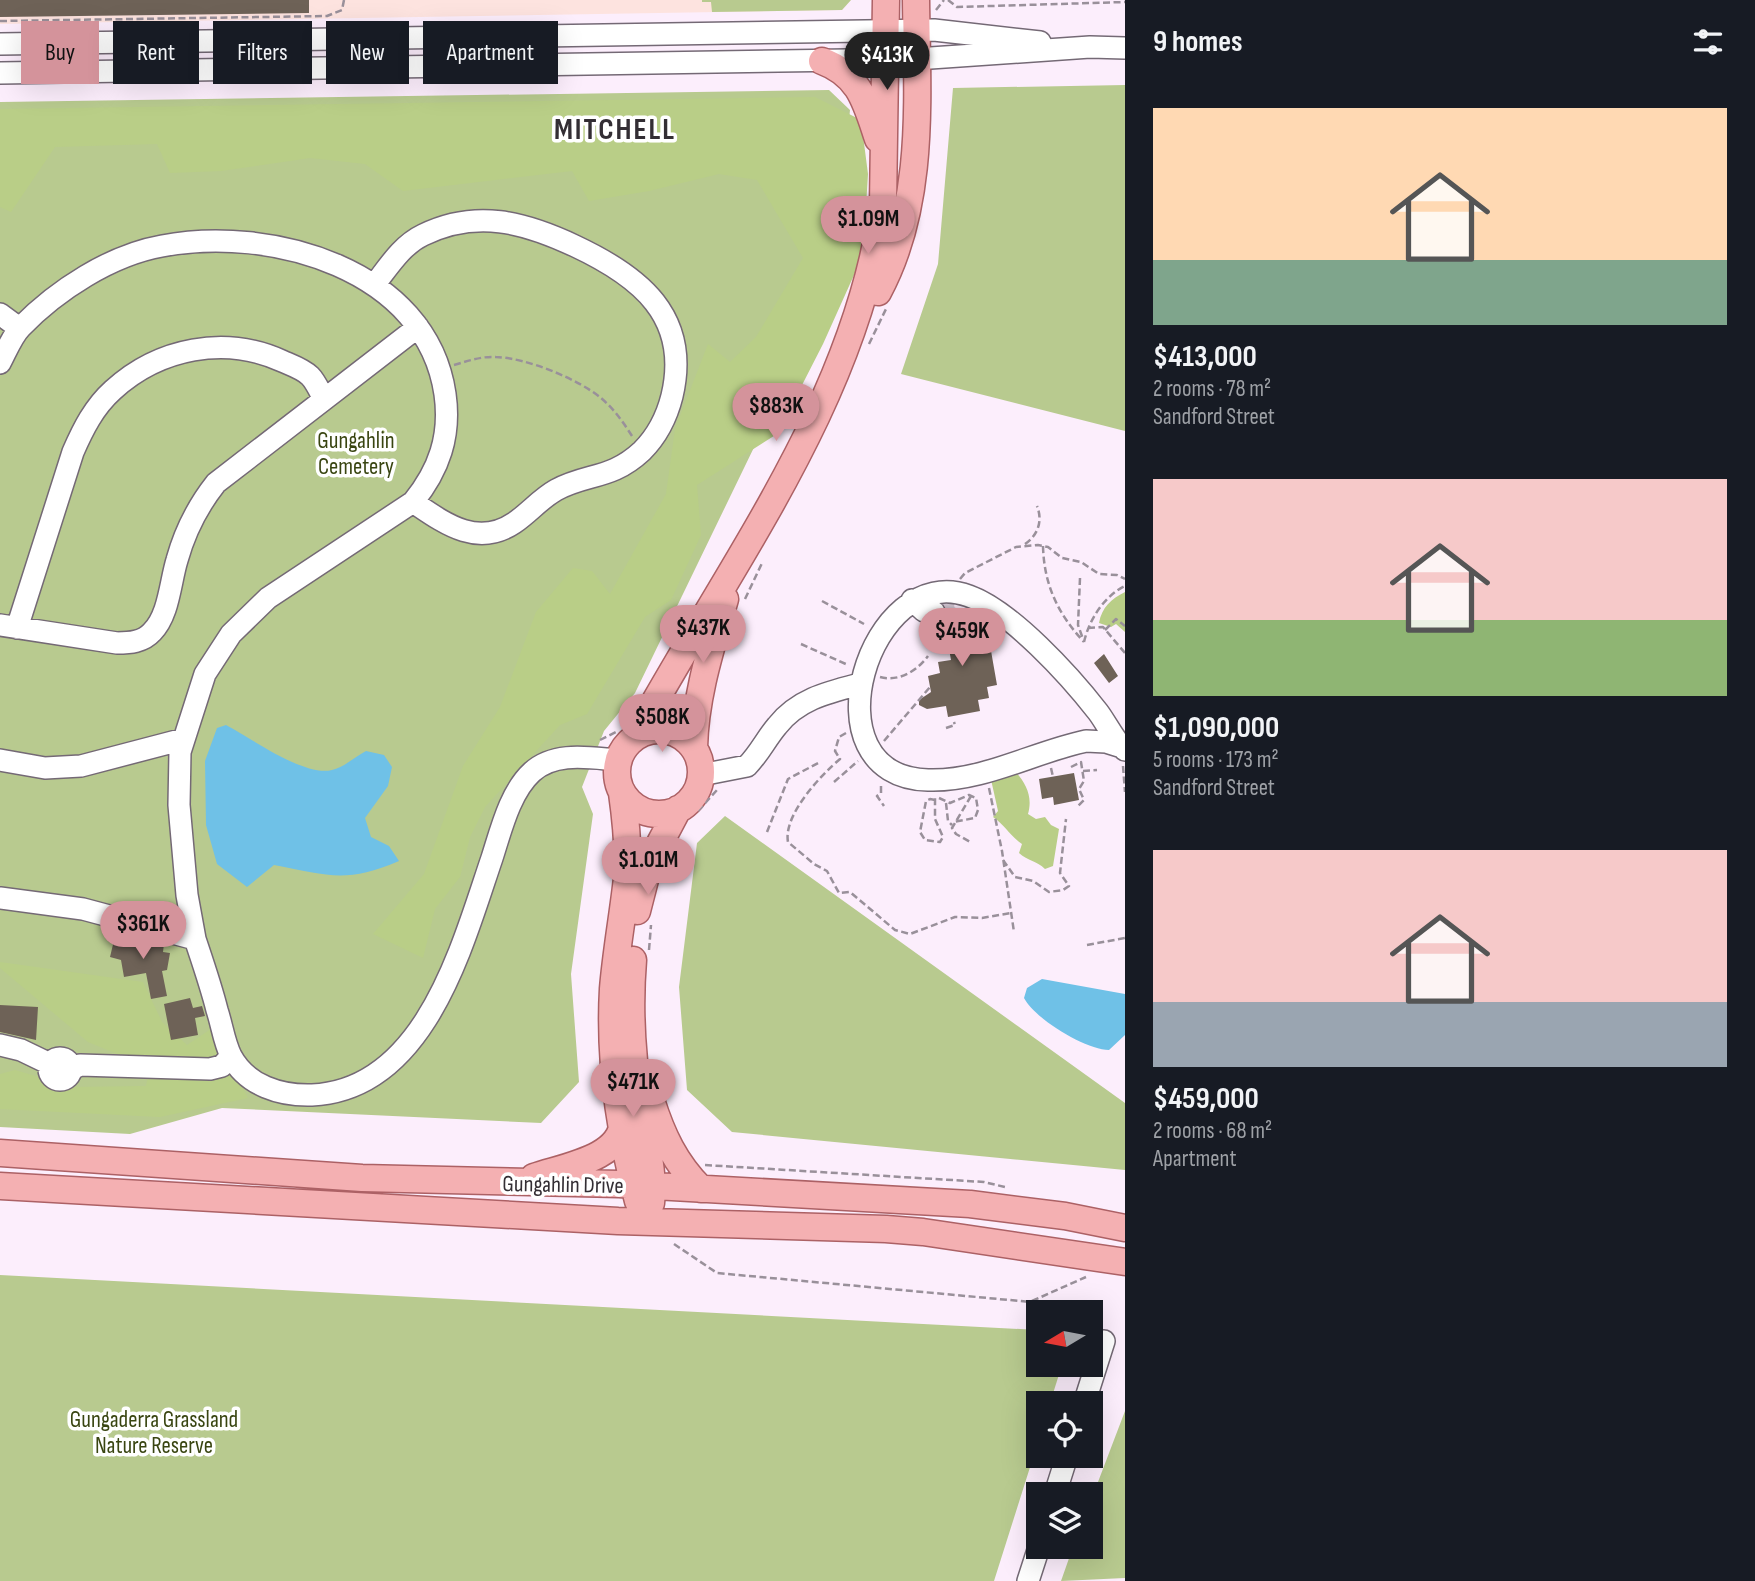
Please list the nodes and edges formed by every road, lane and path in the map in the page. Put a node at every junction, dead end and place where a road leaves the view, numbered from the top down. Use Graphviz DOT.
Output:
graph roads {
  1 [pos="344,0"];
  2 [pos="887,0"];
  3 [pos="946,0"];
  4 [pos="1125,2"];
  5 [pos="922,15"];
  6 [pos="0,21"];
  7 [pos="887,31"];
  8 [pos="312,39"];
  9 [pos="213,41"];
  10 [pos="0,44"];
  11 [pos="1090,47"];
  12 [pos="1125,48"];
  13 [pos="886,60"];
  14 [pos="916,60"];
  15 [pos="822,61"];
  16 [pos="312,68"];
  17 [pos="213,70"];
  18 [pos="0,73"];
  19 [pos="885,175"];
  20 [pos="374,284"];
  21 [pos="0,314"];
  22 [pos="418,327"];
  23 [pos="19,328"];
  24 [pos="853,332"];
  25 [pos="0,363"];
  26 [pos="440,369"];
  27 [pos="324,399"];
  28 [pos="642,450"];
  29 [pos="413,502"];
  30 [pos="1037,506"];
  31 [pos="1043,545"];
  32 [pos="1022,546"];
  33 [pos="733,571"];
  34 [pos="1080,578"];
  35 [pos="1125,579"];
  36 [pos="1125,586"];
  37 [pos="912,600"];
  38 [pos="822,601"];
  39 [pos="969,601"];
  40 [pos="934,612"];
  41 [pos="864,624"];
  42 [pos="9,626"];
  43 [pos="1125,626"];
  44 [pos="1087,628"];
  45 [pos="1105,630"];
  46 [pos="1084,642"];
  47 [pos="1125,653"];
  48 [pos="860,684"];
  49 [pos="954,722"];
  50 [pos="946,728"];
  51 [pos="635,737"];
  52 [pos="184,739"];
  53 [pos="694,748"];
  54 [pos="1124,753"];
  55 [pos="857,756"];
  56 [pos="0,760"];
  57 [pos="618,760"];
  58 [pos="820,762"];
  59 [pos="856,762"];
  60 [pos="1071,767"];
  61 [pos="867,768"];
  62 [pos="1097,770"];
  63 [pos="1083,771"];
  64 [pos="825,772"];
  65 [pos="874,778"];
  66 [pos="711,781"];
  67 [pos="975,781"];
  68 [pos="834,782"];
  69 [pos="1125,792"];
  70 [pos="622,793"];
  71 [pos="935,800"];
  72 [pos="946,803"];
  73 [pos="884,806"];
  74 [pos="1077,807"];
  75 [pos="687,811"];
  76 [pos="1066,819"];
  77 [pos="953,824"];
  78 [pos="767,832"];
  79 [pos="972,843"];
  80 [pos="1003,860"];
  81 [pos="0,898"];
  82 [pos="1011,913"];
  83 [pos="652,921"];
  84 [pos="1014,932"];
  85 [pos="1125,938"];
  86 [pos="195,939"];
  87 [pos="1087,945"];
  88 [pos="649,957"];
  89 [pos="632,1016"];
  90 [pos="0,1045"];
  91 [pos="231,1056"];
  92 [pos="655,1062"];
  93 [pos="662,1084"];
  94 [pos="622,1121"];
  95 [pos="0,1153"];
  96 [pos="516,1183"];
  97 [pos="0,1186"];
  98 [pos="643,1186"];
  99 [pos="701,1189"];
  100 [pos="646,1222"];
  101 [pos="1125,1228"];
  102 [pos="668,1240"];
  103 [pos="1125,1262"];
  104 [pos="1087,1276"];
  105 [pos="1035,1300"];
  106 [pos="1026,1302"];
  107 [pos="1104,1341"];
  108 [pos="1088,1391"];
  109 [pos="1034,1559"];
  110 [pos="1028,1581"];
  1 -- 6 [label="path"];
  2 -- 7 [label="main road"];
  3 -- 4 [label="path"];
  3 -- 5 [label="path"];
  5 -- 7 [label="street"];
  5 -- 11 [label="street"];
  5 -- 14 [label="main road"];
  7 -- 8 [label="street"];
  7 -- 13 [label="main road"];
  9 -- 10 [label="street"];
  11 -- 12 [label="street"];
  11 -- 14 [label="street"];
  13 -- 14 [label="street"];
  13 -- 15 [label="street"];
  13 -- 19 [label="main road"];
  14 -- 24 [label="main road"];
  15 -- 16 [label="street"];
  15 -- 19 [label="main road"];
  17 -- 18 [label="street"];
  19 -- 24 [label="main road"];
  20 -- 22 [label="street"];
  20 -- 23 [label="street"];
  20 -- 28 [label="street"];
  21 -- 23 [label="street"];
  22 -- 26 [label="street"];
  22 -- 27 [label="street"];
  23 -- 25 [label="street"];
  24 -- 33 [label="main road"];
  26 -- 28 [label="path"];
  26 -- 29 [label="street"];
  27 -- 42 [label="street"];
  27 -- 42 [label="street"];
  28 -- 29 [label="street"];
  29 -- 52 [label="street"];
  30 -- 32 [label="path"];
  31 -- 32 [label="path"];
  31 -- 35 [label="path"];
  31 -- 46 [label="path"];
  32 -- 39 [label="path"];
  33 -- 51 [label="main road"];
  33 -- 53 [label="main road"];
  34 -- 46 [label="path"];
  36 -- 44 [label="path"];
  37 -- 39 [label="street"];
  37 -- 40 [label="street"];
  37 -- 48 [label="street"];
  38 -- 41 [label="path"];
  39 -- 54 [label="street"];
  43 -- 45 [label="path"];
  44 -- 45 [label="path"];
  44 -- 46 [label="path"];
  45 -- 47 [label="path"];
  48 -- 66 [label="street"];
  48 -- 67 [label="street"];
  49 -- 50 [label="path"];
  51 -- 53 [label="main road"];
  51 -- 57 [label="main road"];
  52 -- 56 [label="street"];
  52 -- 86 [label="street"];
  53 -- 66 [label="main road"];
  54 -- 67 [label="street"];
  54 -- 69 [label="path"];
  55 -- 61 [label="path"];
  57 -- 70 [label="main road"];
  57 -- 91 [label="street"];
  58 -- 78 [label="path"];
  59 -- 68 [label="path"];
  60 -- 63 [label="path"];
  62 -- 63 [label="path"];
  63 -- 74 [label="path"];
  64 -- 82 [label="path"];
  65 -- 73 [label="path"];
  66 -- 75 [label="path"];
  66 -- 75 [label="main road"];
  67 -- 72 [label="path"];
  67 -- 77 [label="path"];
  67 -- 77 [label="path"];
  67 -- 80 [label="path"];
  70 -- 75 [label="main road"];
  70 -- 94 [label="main road"];
  71 -- 71 [label="path"];
  71 -- 72 [label="path"];
  72 -- 77 [label="path"];
  75 -- 89 [label="main road"];
  76 -- 80 [label="path"];
  77 -- 79 [label="path"];
  80 -- 82 [label="path"];
  81 -- 86 [label="street"];
  82 -- 84 [label="path"];
  83 -- 88 [label="path"];
  85 -- 87 [label="path"];
  86 -- 91 [label="street"];
  89 -- 98 [label="main road"];
  89 -- 99 [label="main road"];
  90 -- 91 [label="street"];
  92 -- 93 [label="path"];
  94 -- 96 [label="main road"];
  94 -- 98 [label="main road"];
  95 -- 96 [label="main road, Gungahlin Drive"];
  96 -- 98 [label="main road, Gungahlin Drive"];
  97 -- 100 [label="main road, Gungahlin Drive"];
  98 -- 99 [label="main road, Gungahlin Drive"];
  98 -- 100 [label="main road"];
  99 -- 101 [label="main road, Gungahlin Drive"];
  100 -- 103 [label="main road, Gungahlin Drive"];
  102 -- 106 [label="path"];
  104 -- 105 [label="path"];
  107 -- 108 [label="street"];
  109 -- 110 [label="street"];
}
